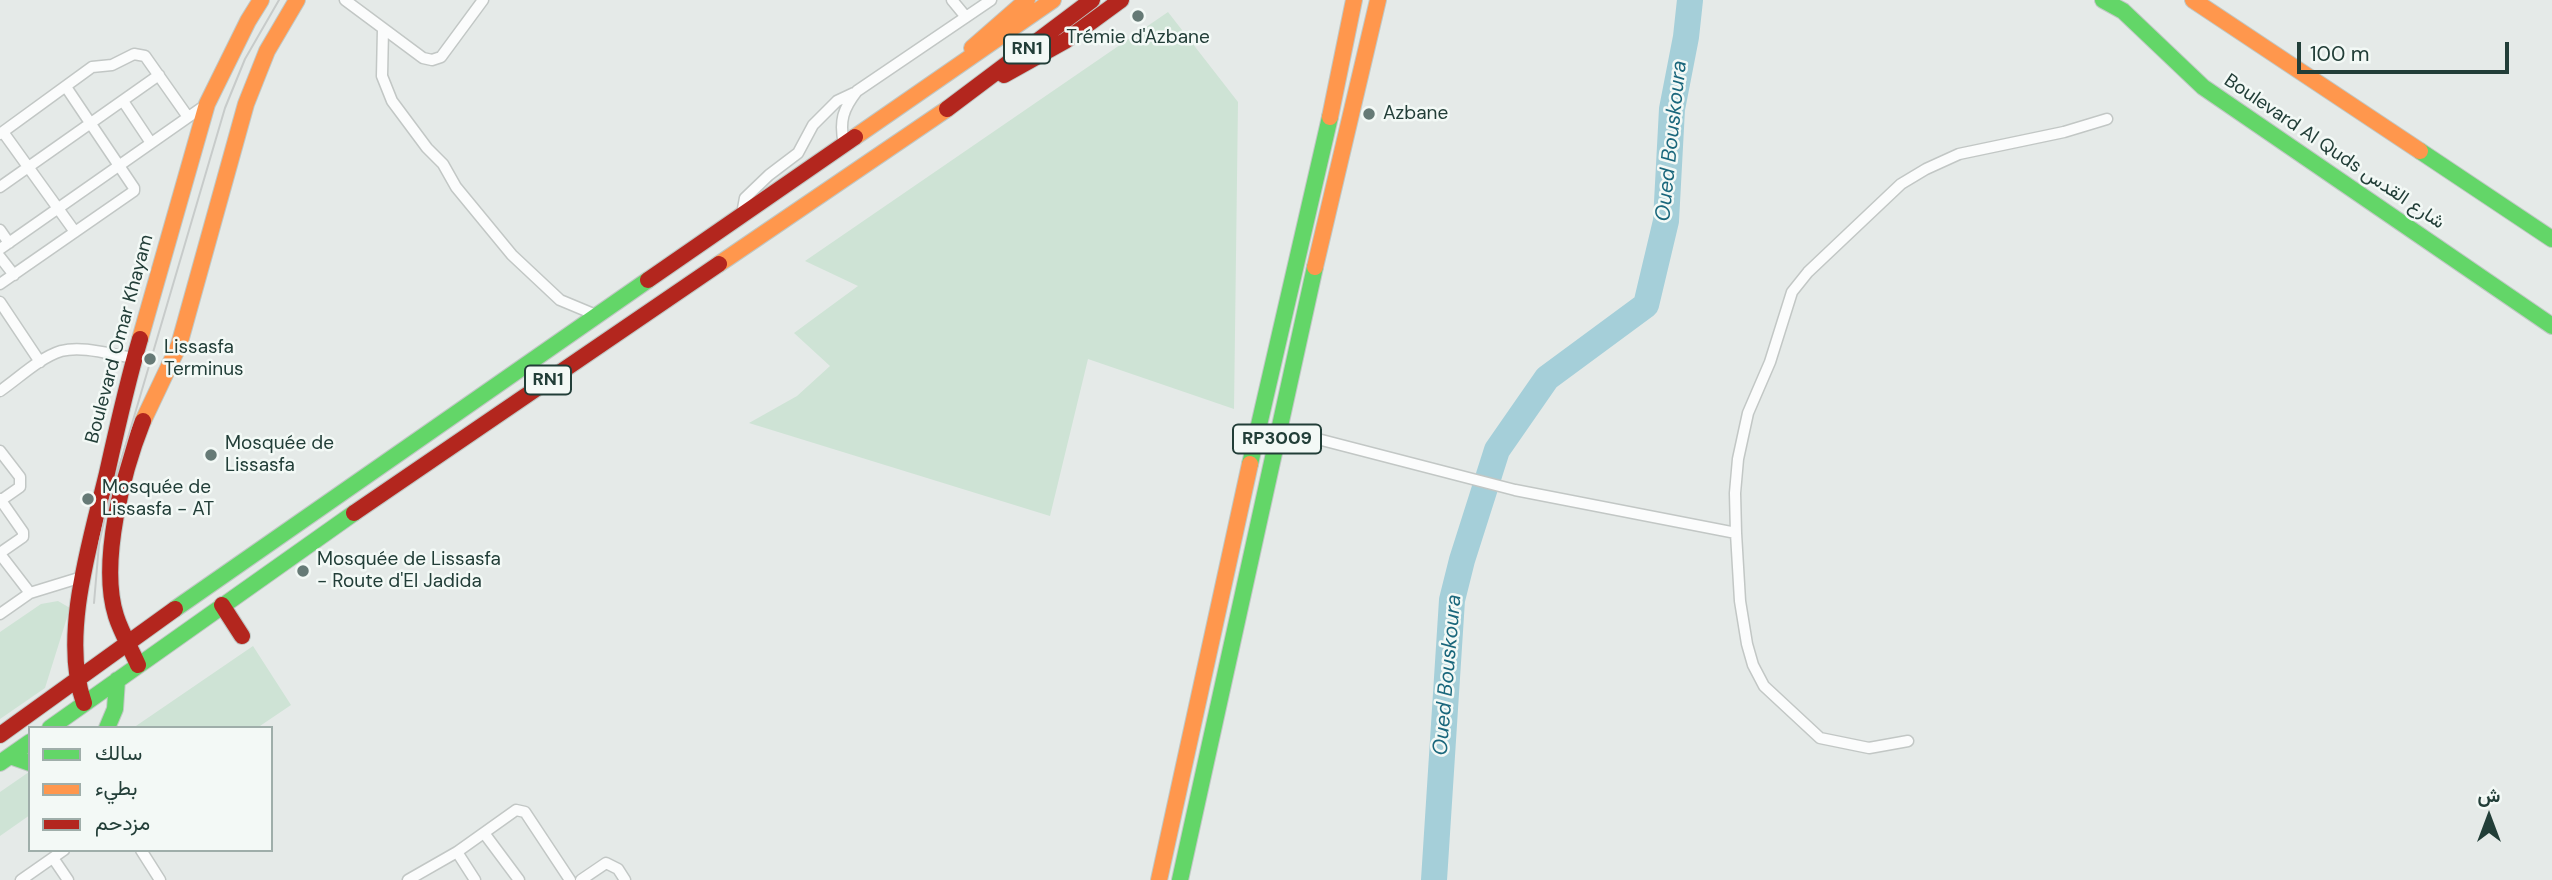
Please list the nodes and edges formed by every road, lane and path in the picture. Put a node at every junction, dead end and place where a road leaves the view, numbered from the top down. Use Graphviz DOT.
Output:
graph roads {
  1 [pos="261,0"];
  2 [pos="297,0"];
  3 [pos="345,0"];
  4 [pos="483,0"];
  5 [pos="952,0"];
  6 [pos="991,0"];
  7 [pos="1027,0"];
  8 [pos="1053,0"];
  9 [pos="1092,0"];
  10 [pos="1121,0"];
  11 [pos="1354,0"];
  12 [pos="1378,0"];
  13 [pos="2103,0"];
  14 [pos="2186,0"];
  15 [pos="2193,0"];
  16 [pos="2118,6"];
  17 [pos="966,17"];
  18 [pos="2221,19"];
  19 [pos="383,29"];
  20 [pos="159,75"];
  21 [pos="942,76"];
  22 [pos="66,87"];
  23 [pos="857,91"];
  24 [pos="961,99"];
  25 [pos="123,101"];
  26 [pos="207,104"];
  27 [pos="188,117"];
  28 [pos="2107,119"];
  29 [pos="91,124"];
  30 [pos="2,133"];
  31 [pos="150,143"];
  32 [pos="844,144"];
  33 [pos="119,165"];
  34 [pos="29,167"];
  35 [pos="0,187"];
  36 [pos="58,208"];
  37 [pos="743,214"];
  38 [pos="0,230"];
  39 [pos="75,232"];
  40 [pos="2552,239"];
  41 [pos="4,246"];
  42 [pos="0,257"];
  43 [pos="13,275"];
  44 [pos="0,284"];
  45 [pos="0,302"];
  46 [pos="596,315"];
  47 [pos="10,316"];
  48 [pos="0,324"];
  49 [pos="2552,326"];
  50 [pos="134,359"];
  51 [pos="40,362"];
  52 [pos="0,391"];
  53 [pos="1279,429"];
  54 [pos="0,452"];
  55 [pos="0,500"];
  56 [pos="1736,533"];
  57 [pos="0,553"];
  58 [pos="82,577"];
  59 [pos="30,593"];
  60 [pos="222,605"];
  61 [pos="0,614"];
  62 [pos="242,636"];
  63 [pos="128,642"];
  64 [pos="138,666"];
  65 [pos="117,680"];
  66 [pos="76,681"];
  67 [pos="84,703"];
  68 [pos="43,704"];
  69 [pos="56,726"];
  70 [pos="108,726"];
  71 [pos="0,735"];
  72 [pos="1909,741"];
  73 [pos="28,743"];
  74 [pos="5,759"];
  75 [pos="28,764"];
  76 [pos="484,833"];
  77 [pos="61,852"];
  78 [pos="142,852"];
  79 [pos="457,852"];
  80 [pos="53,858"];
  81 [pos="416,878"];
  82 [pos="24,879"];
  83 [pos="68,880"];
  84 [pos="160,880"];
  85 [pos="475,880"];
  86 [pos="519,880"];
  87 [pos="570,880"];
  88 [pos="582,880"];
  89 [pos="625,880"];
  90 [pos="1159,880"];
  91 [pos="1180,880"];
  1 -- 26 [label="main road, Boulevard Omar Khayam"];
  2 -- 63 [label="main road"];
  3 -- 19 [label="street"];
  4 -- 19 [label="street"];
  5 -- 17 [label="street"];
  6 -- 17 [label="street"];
  7 -- 21 [label="main road"];
  8 -- 21 [label="main road, RN1"];
  9 -- 24 [label="main road, RN1"];
  10 -- 24 [label="main road"];
  11 -- 90 [label="main road, RP3009"];
  12 -- 53 [label="main road, RP3009"];
  13 -- 16 [label="main road, Boulevard Al Quds شارع القدس"];
  14 -- 18 [label="main road"];
  15 -- 18 [label="main road"];
  16 -- 49 [label="main road, Boulevard Al Quds شارع القدس"];
  17 -- 23 [label="street"];
  18 -- 40 [label="main road"];
  19 -- 46 [label="street"];
  20 -- 22 [label="street"];
  20 -- 25 [label="street"];
  20 -- 27 [label="street"];
  21 -- 32 [label="main road, RN1"];
  22 -- 29 [label="street"];
  22 -- 30 [label="street"];
  23 -- 32 [label="street"];
  23 -- 37 [label="street"];
  24 -- 60 [label="main road, RN1"];
  25 -- 29 [label="street"];
  25 -- 31 [label="street"];
  26 -- 27 [label="street"];
  26 -- 50 [label="main road, Boulevard Omar Khayam"];
  27 -- 31 [label="street"];
  28 -- 56 [label="street"];
  29 -- 33 [label="street"];
  29 -- 34 [label="street"];
  30 -- 34 [label="street"];
  31 -- 33 [label="street"];
  32 -- 37 [label="main road, RN1"];
  33 -- 36 [label="street"];
  33 -- 39 [label="street"];
  34 -- 35 [label="street"];
  34 -- 36 [label="street"];
  36 -- 39 [label="street"];
  36 -- 41 [label="street"];
  37 -- 46 [label="main road, RN1"];
  38 -- 41 [label="street"];
  39 -- 43 [label="street"];
  42 -- 43 [label="street"];
  43 -- 44 [label="street"];
  45 -- 47 [label="street"];
  46 -- 63 [label="main road, RN1"];
  47 -- 48 [label="street"];
  47 -- 51 [label="street"];
  50 -- 51 [label="street"];
  50 -- 58 [label="main road, Boulevard Omar Khayam"];
  51 -- 52 [label="street"];
  53 -- 56 [label="street"];
  53 -- 91 [label="main road, RP3009"];
  54 -- 55 [label="street"];
  55 -- 57 [label="street"];
  56 -- 72 [label="street"];
  57 -- 59 [label="street"];
  58 -- 59 [label="street"];
  58 -- 66 [label="main road, Boulevard Omar Khayam"];
  59 -- 61 [label="street"];
  60 -- 62 [label="main road"];
  60 -- 64 [label="main road, RN1"];
  63 -- 64 [label="main road"];
  63 -- 66 [label="main road, RN1"];
  64 -- 65 [label="main road, RN1"];
  65 -- 67 [label="main road, RN1"];
  65 -- 70 [label="main road"];
  66 -- 67 [label="main road, Boulevard Omar Khayam"];
  66 -- 68 [label="main road, RN1"];
  67 -- 69 [label="main road, RN1"];
  68 -- 69 [label="street"];
  68 -- 71 [label="main road, RN1"];
  73 -- 74 [label="main road"];
  74 -- 75 [label="main road"];
  76 -- 79 [label="street"];
  76 -- 86 [label="street"];
  76 -- 87 [label="street"];
  77 -- 80 [label="street"];
  78 -- 84 [label="street"];
  79 -- 81 [label="street"];
  79 -- 85 [label="street"];
  80 -- 82 [label="street"];
  80 -- 83 [label="street"];
  88 -- 89 [label="street"];
}
